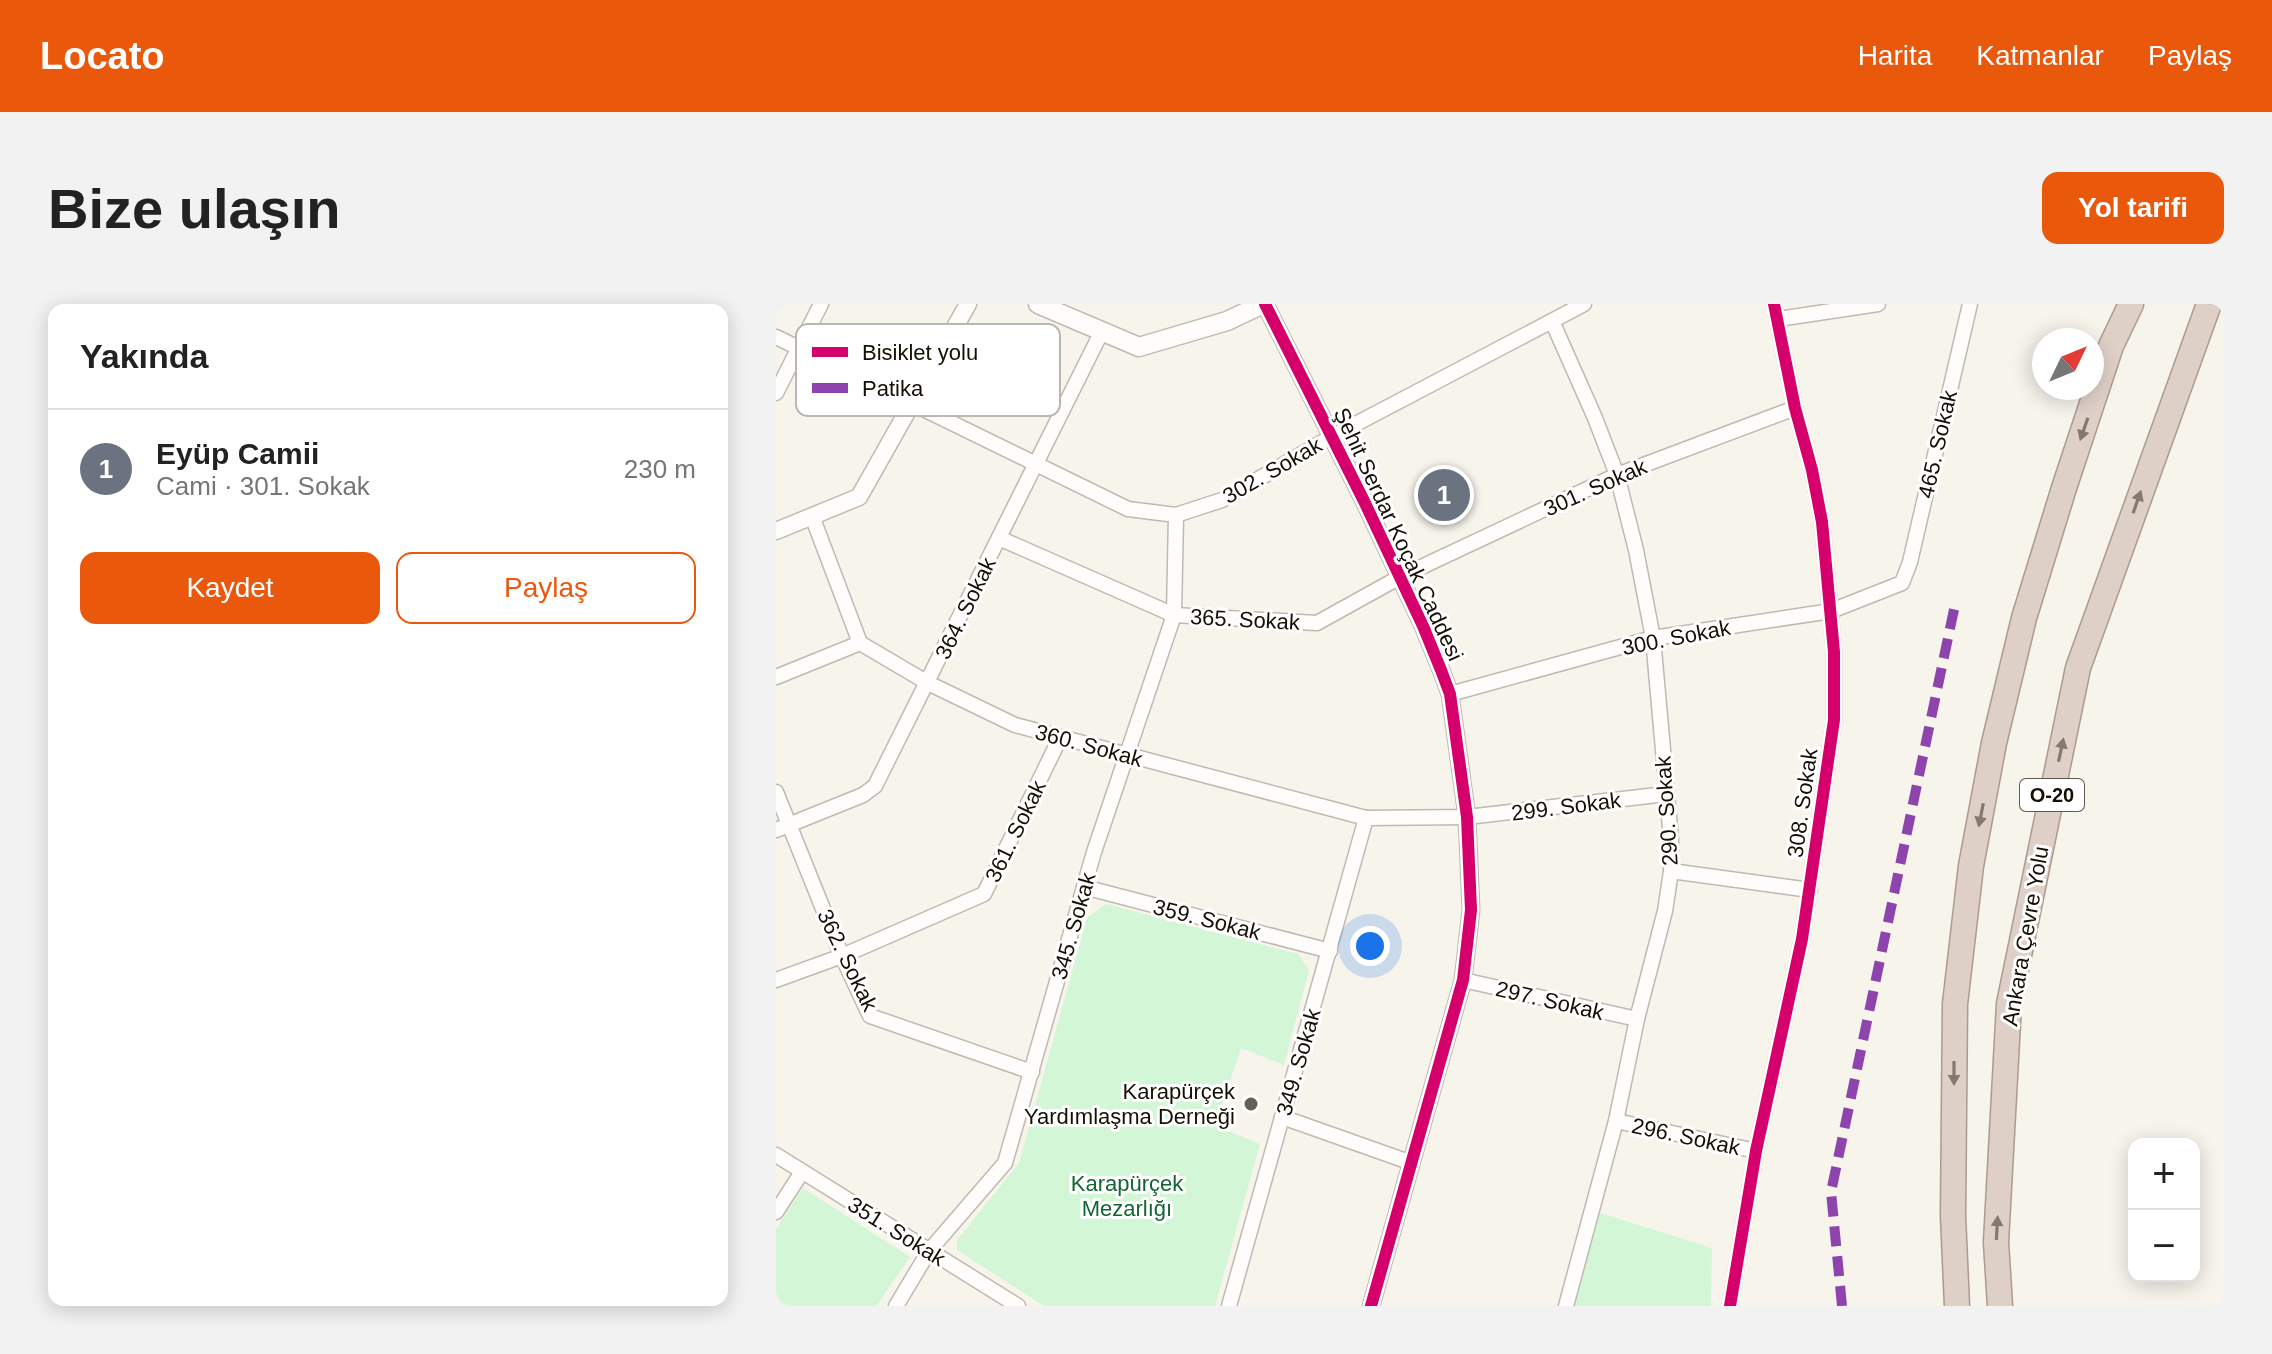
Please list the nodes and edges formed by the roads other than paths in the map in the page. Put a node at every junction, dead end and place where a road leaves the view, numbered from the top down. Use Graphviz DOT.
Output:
graph roads {
  1 [pos="821,304"];
  2 [pos="968,304"];
  3 [pos="1038,304"];
  4 [pos="1264,304"];
  5 [pos="1584,304"];
  6 [pos="1774,304"];
  7 [pos="1878,304"];
  8 [pos="1970,304"];
  9 [pos="2131,304"];
  10 [pos="2209,304"];
  11 [pos="1237,310"];
  12 [pos="1778,319"];
  13 [pos="1552,321"];
  14 [pos="811,324"];
  15 [pos="956,324"];
  16 [pos="1102,331"];
  17 [pos="776,337"];
  18 [pos="796,347"];
  19 [pos="796,352"];
  20 [pos="776,393"];
  21 [pos="1795,408"];
  22 [pos="1060,414"];
  23 [pos="903,416"];
  24 [pos="935,416"];
  25 [pos="1059,416"];
  26 [pos="1331,437"];
  27 [pos="1035,464"];
  28 [pos="1617,475"];
  29 [pos="1176,515"];
  30 [pos="812,516"];
  31 [pos="776,531"];
  32 [pos="999,538"];
  33 [pos="1400,577"];
  34 [pos="1902,583"];
  35 [pos="1831,611"];
  36 [pos="1174,615"];
  37 [pos="1653,638"];
  38 [pos="860,643"];
  39 [pos="776,677"];
  40 [pos="928,683"];
  41 [pos="1450,694"];
  42 [pos="1060,738"];
  43 [pos="1126,756"];
  44 [pos="776,792"];
  45 [pos="1666,794"];
  46 [pos="1467,817"];
  47 [pos="1366,818"];
  48 [pos="783,828"];
  49 [pos="1671,871"];
  50 [pos="1084,887"];
  51 [pos="1810,890"];
  52 [pos="1330,951"];
  53 [pos="842,956"];
  54 [pos="776,980"];
  55 [pos="1463,980"];
  56 [pos="1637,1019"];
  57 [pos="1032,1072"];
  58 [pos="1282,1117"];
  59 [pos="1616,1121"];
  60 [pos="1756,1151"];
  61 [pos="776,1155"];
  62 [pos="1412,1163"];
  63 [pos="802,1172"];
  64 [pos="776,1212"];
  65 [pos="929,1251"];
  66 [pos="896,1306"];
  67 [pos="1018,1306"];
  68 [pos="1229,1306"];
  69 [pos="1371,1306"];
  70 [pos="1566,1306"];
  71 [pos="1730,1306"];
  72 [pos="1957,1306"];
  73 [pos="2000,1306"];
  1 -- 14 [label="street"];
  2 -- 15 [label="street"];
  3 -- 16 [label="main road"];
  4 -- 11 [label="main road"];
  4 -- 26 [label="street, Şehit Serdar Koçak Caddesi"];
  5 -- 13 [label="street, 302. Sokak"];
  6 -- 12 [label="street, 308. Sokak"];
  7 -- 12 [label="street"];
  8 -- 34 [label="street, 465. Sokak"];
  9 -- 72 [label="highway, O-20, one-way"];
  73 -- 10 [label="highway, Ankara Çevre Yolu / O-20, one-way"];
  11 -- 16 [label="main road"];
  12 -- 21 [label="street, 308. Sokak"];
  13 -- 26 [label="street, 302. Sokak"];
  13 -- 28 [label="street, 290. Sokak"];
  16 -- 22 [label="street, 364. Sokak"];
  17 -- 18 [label="street, 302. Sokak"];
  19 -- 20 [label="street"];
  21 -- 28 [label="street, 301. Sokak"];
  21 -- 35 [label="street, 308. Sokak"];
  23 -- 30 [label="street"];
  24 -- 27 [label="street, 302. Sokak"];
  25 -- 27 [label="street, 364. Sokak"];
  26 -- 29 [label="street, 302. Sokak"];
  26 -- 33 [label="street, Şehit Serdar Koçak Caddesi"];
  27 -- 29 [label="street, 302. Sokak"];
  27 -- 32 [label="street, 364. Sokak"];
  28 -- 33 [label="street, 301. Sokak"];
  28 -- 37 [label="street, 290. Sokak"];
  29 -- 36 [label="street, 345. Sokak"];
  30 -- 31 [label="street"];
  30 -- 38 [label="street"];
  32 -- 36 [label="street, 365. Sokak"];
  32 -- 40 [label="street, 364. Sokak"];
  33 -- 36 [label="street, 365. Sokak"];
  33 -- 41 [label="street, Şehit Serdar Koçak Caddesi"];
  34 -- 35 [label="street, 300. Sokak"];
  35 -- 37 [label="street, 300. Sokak"];
  35 -- 51 [label="street, 308. Sokak"];
  36 -- 43 [label="street, 345. Sokak"];
  37 -- 41 [label="street, 300. Sokak"];
  37 -- 45 [label="street, 290. Sokak"];
  38 -- 39 [label="street"];
  38 -- 40 [label="street, 360. Sokak"];
  40 -- 42 [label="street, 360. Sokak"];
  40 -- 48 [label="street, 364. Sokak"];
  41 -- 46 [label="street, Şehit Serdar Koçak Caddesi"];
  42 -- 43 [label="street, 360. Sokak"];
  42 -- 53 [label="street, 361. Sokak"];
  43 -- 47 [label="street, 360. Sokak"];
  43 -- 50 [label="street, 345. Sokak"];
  44 -- 48 [label="street, 362. Sokak"];
  45 -- 46 [label="street, 299. Sokak"];
  45 -- 49 [label="street, 290. Sokak"];
  46 -- 47 [label="street, 360. Sokak"];
  46 -- 55 [label="street, Şehit Serdar Koçak Caddesi"];
  47 -- 52 [label="street, 349. Sokak"];
  48 -- 53 [label="street, 362. Sokak"];
  49 -- 51 [label="street"];
  49 -- 56 [label="street, 290. Sokak"];
  50 -- 52 [label="street, 359. Sokak"];
  50 -- 57 [label="street, 345. Sokak"];
  51 -- 60 [label="street, 308. Sokak"];
  52 -- 58 [label="street, 349. Sokak"];
  53 -- 54 [label="street, 361. Sokak"];
  53 -- 57 [label="street, 362. Sokak"];
  55 -- 56 [label="street, 297. Sokak"];
  55 -- 62 [label="street, Şehit Serdar Koçak Caddesi"];
  56 -- 59 [label="street, 290. Sokak"];
  57 -- 65 [label="street, 345. Sokak"];
  58 -- 62 [label="street"];
  58 -- 68 [label="street, 349. Sokak"];
  59 -- 60 [label="street, 296. Sokak"];
  59 -- 70 [label="street, 290. Sokak"];
  60 -- 71 [label="street, 308. Sokak"];
  61 -- 63 [label="street, 351. Sokak"];
  62 -- 69 [label="street, Şehit Serdar Koçak Caddesi"];
  63 -- 64 [label="street"];
  63 -- 65 [label="street, 351. Sokak"];
  65 -- 66 [label="street, 345. Sokak"];
  65 -- 67 [label="street, 351. Sokak"];
}
